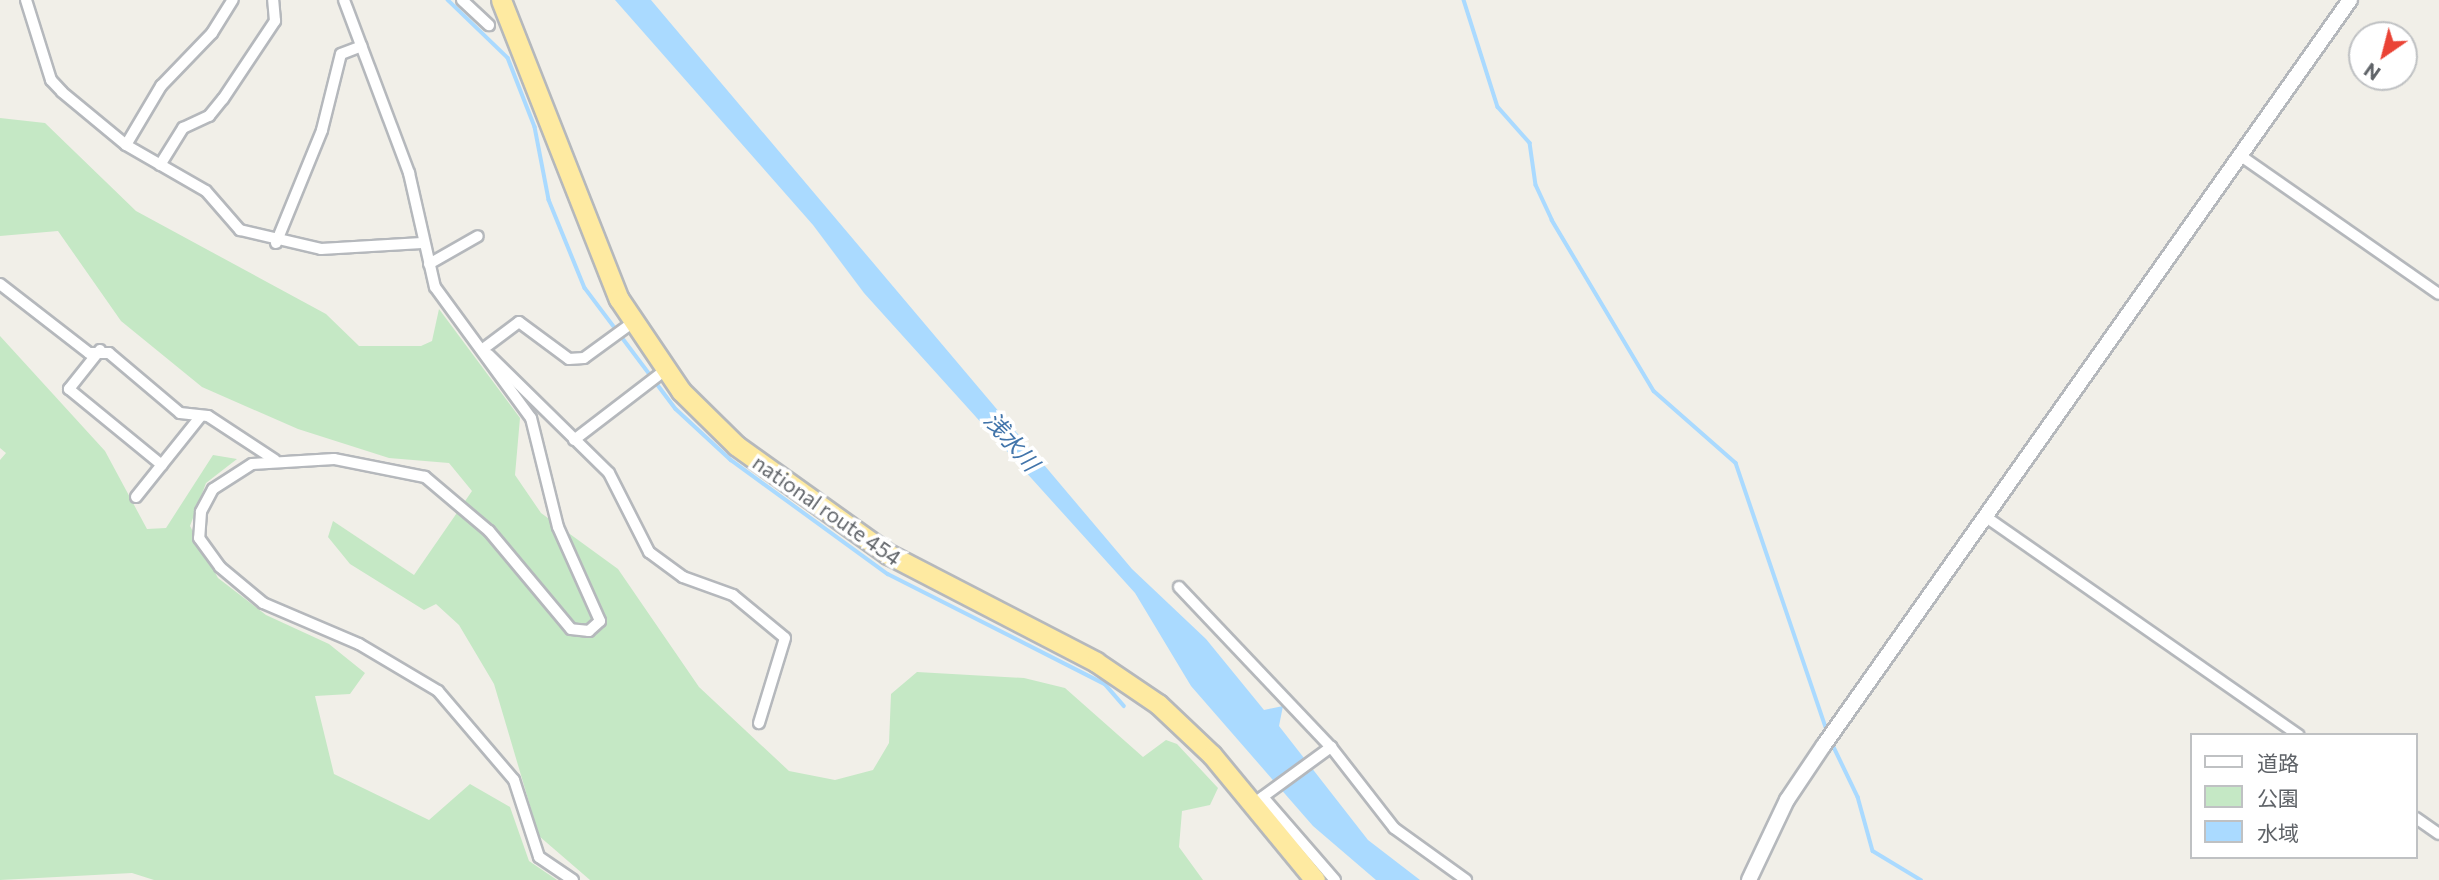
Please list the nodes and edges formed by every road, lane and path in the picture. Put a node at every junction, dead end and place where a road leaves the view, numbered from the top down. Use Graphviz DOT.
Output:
graph roads {
  1 [pos="26,0"];
  2 [pos="233,0"];
  3 [pos="273,0"];
  4 [pos="344,0"];
  5 [pos="462,0"];
  6 [pos="501,0"];
  7 [pos="2350,0"];
  8 [pos="489,25"];
  9 [pos="362,46"];
  10 [pos="126,145"];
  11 [pos="2241,156"];
  12 [pos="160,164"];
  13 [pos="478,236"];
  14 [pos="276,243"];
  15 [pos="422,243"];
  16 [pos="429,264"];
  17 [pos="0,284"];
  18 [pos="2439,295"];
  19 [pos="632,323"];
  20 [pos="480,347"];
  21 [pos="100,350"];
  22 [pos="664,371"];
  23 [pos="200,417"];
  24 [pos="574,440"];
  25 [pos="275,460"];
  26 [pos="162,465"];
  27 [pos="136,497"];
  28 [pos="1986,517"];
  29 [pos="1179,587"];
  30 [pos="760,723"];
  31 [pos="2295,733"];
  32 [pos="1331,747"];
  33 [pos="1262,798"];
  34 [pos="2418,819"];
  35 [pos="2439,834"];
  36 [pos="573,880"];
  37 [pos="1315,880"];
  38 [pos="1335,880"];
  39 [pos="1466,880"];
  40 [pos="1749,880"];
  1 -- 10 [label="street"];
  2 -- 10 [label="street"];
  3 -- 12 [label="street"];
  4 -- 9 [label="street"];
  5 -- 8 [label="street"];
  6 -- 19 [label="highway, national route 454"];
  7 -- 11 [label="street"];
  9 -- 14 [label="street"];
  9 -- 15 [label="street"];
  10 -- 12 [label="street"];
  11 -- 18 [label="street"];
  11 -- 28 [label="street"];
  12 -- 14 [label="street"];
  13 -- 16 [label="street"];
  14 -- 15 [label="street"];
  15 -- 16 [label="street"];
  16 -- 20 [label="street"];
  17 -- 21 [label="street"];
  19 -- 20 [label="street"];
  19 -- 22 [label="highway, national route 454"];
  20 -- 24 [label="street"];
  20 -- 25 [label="street"];
  21 -- 23 [label="street"];
  21 -- 26 [label="street"];
  22 -- 24 [label="street"];
  22 -- 33 [label="highway, national route 454"];
  23 -- 25 [label="street"];
  23 -- 26 [label="street"];
  24 -- 30 [label="street"];
  25 -- 36 [label="street"];
  26 -- 27 [label="street"];
  28 -- 31 [label="street"];
  28 -- 40 [label="street"];
  29 -- 32 [label="street"];
  32 -- 33 [label="street"];
  32 -- 39 [label="street"];
  33 -- 37 [label="highway, national route 454"];
  33 -- 38 [label="street"];
  34 -- 35 [label="street"];
}
